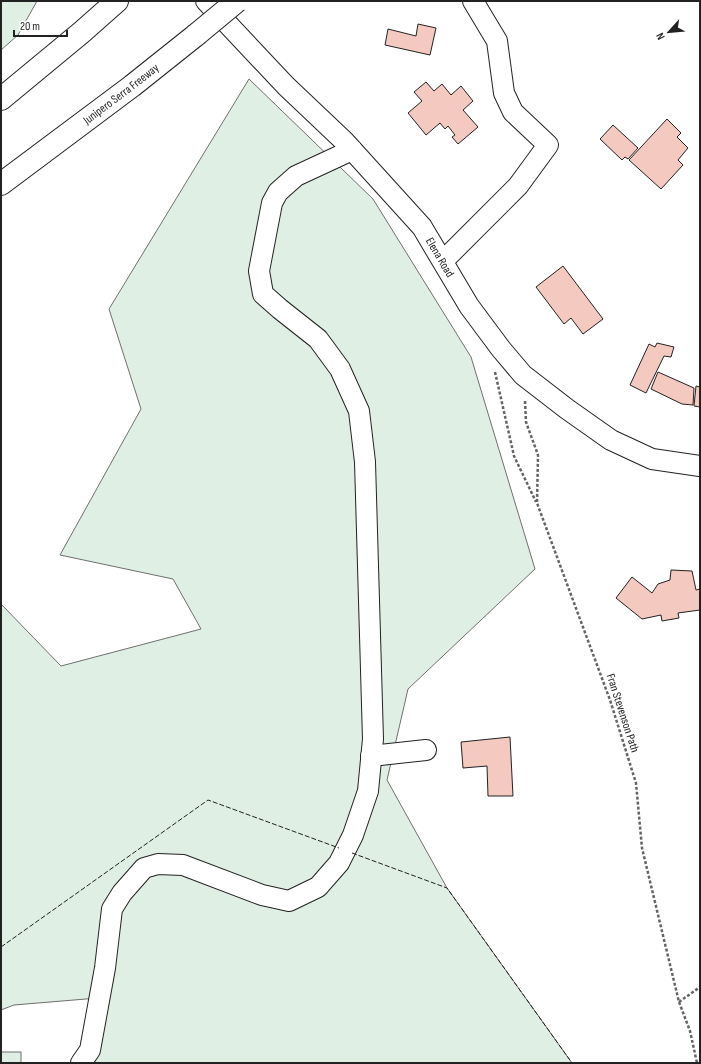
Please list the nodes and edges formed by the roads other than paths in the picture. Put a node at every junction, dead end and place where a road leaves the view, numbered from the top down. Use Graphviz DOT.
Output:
graph roads {
  1 [pos="116,1"];
  2 [pos="206,1"];
  3 [pos="237,1"];
  4 [pos="473,1"];
  5 [pos="1,99"];
  6 [pos="352,150"];
  7 [pos="1,184"];
  8 [pos="443,261"];
  9 [pos="698,468"];
  10 [pos="426,750"];
  11 [pos="371,756"];
  12 [pos="81,1063"];
  1 -- 5 [label="highway"];
  2 -- 6 [label="street, Elena Road"];
  3 -- 7 [label="highway, Junipero Serra Freeway, bridge"];
  4 -- 8 [label="street"];
  6 -- 8 [label="street, Elena Road"];
  6 -- 11 [label="street"];
  8 -- 9 [label="street, Elena Road"];
  10 -- 11 [label="street"];
  11 -- 12 [label="street"];
}
